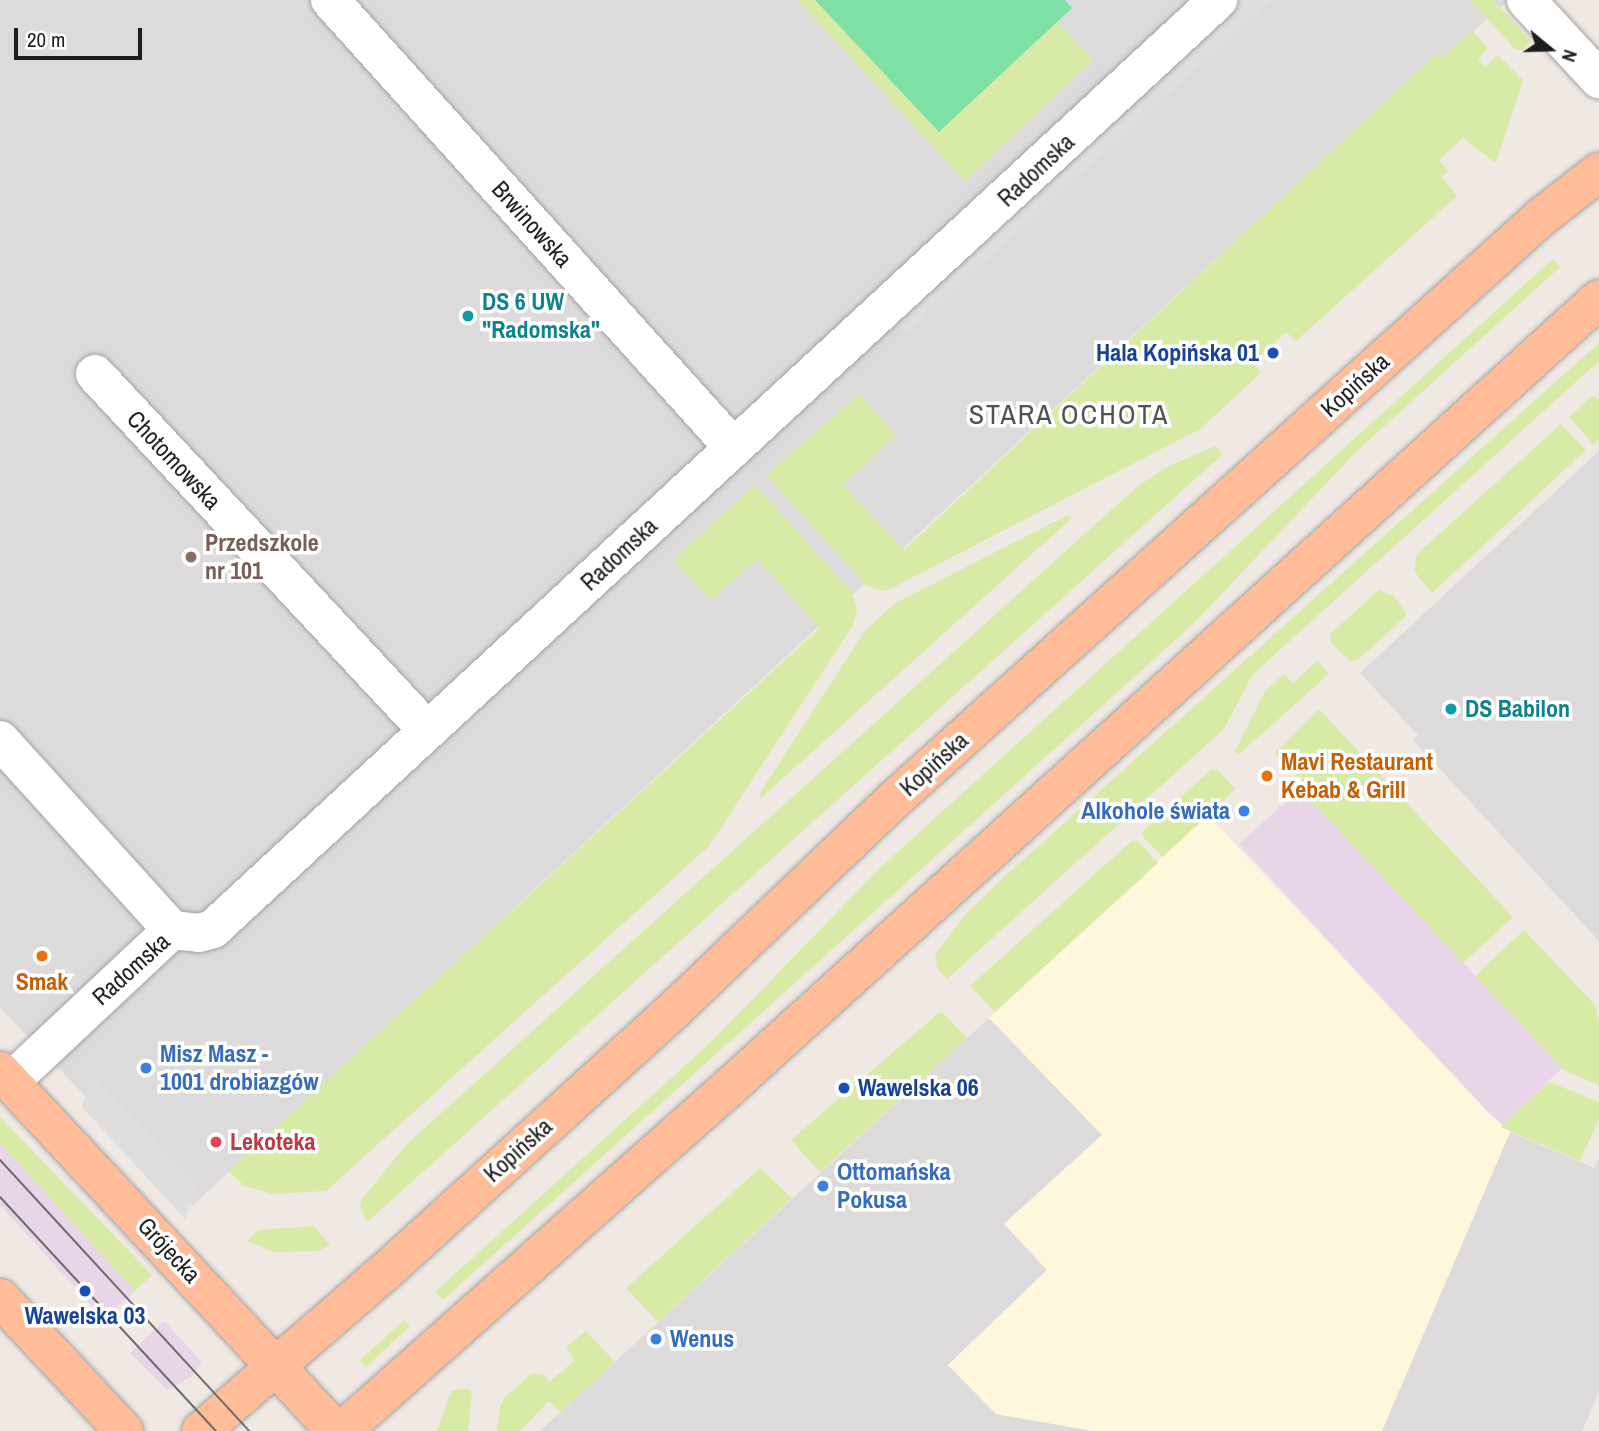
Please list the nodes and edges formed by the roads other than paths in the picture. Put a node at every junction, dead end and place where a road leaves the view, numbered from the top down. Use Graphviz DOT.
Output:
graph roads {
  1 [pos="330,0"];
  2 [pos="1218,0"];
  3 [pos="1526,0"];
  4 [pos="1599,79"];
  5 [pos="1599,172"];
  6 [pos="1599,299"];
  7 [pos="95,374"];
  8 [pos="734,448"];
  9 [pos="427,730"];
  10 [pos="0,740"];
  11 [pos="172,930"];
  12 [pos="5,1076"];
  13 [pos="0,1298"];
  14 [pos="276,1366"];
  15 [pos="124,1431"];
  16 [pos="201,1431"];
  17 [pos="336,1431"];
  18 [pos="342,1431"];
  1 -- 8 [label="street, Brwinowska"];
  2 -- 8 [label="street, Radomska"];
  3 -- 4 [label="street"];
  5 -- 14 [label="main road, Kopińska"];
  6 -- 18 [label="main road"];
  7 -- 9 [label="street, Chotomowska"];
  8 -- 9 [label="street, Radomska"];
  9 -- 11 [label="street, Radomska"];
  10 -- 11 [label="street"];
  11 -- 12 [label="street, Radomska"];
  12 -- 14 [label="main road, Grójecka"];
  13 -- 15 [label="main road"];
  14 -- 16 [label="main road, Kopińska"];
  14 -- 17 [label="main road, Grójecka"];
}
